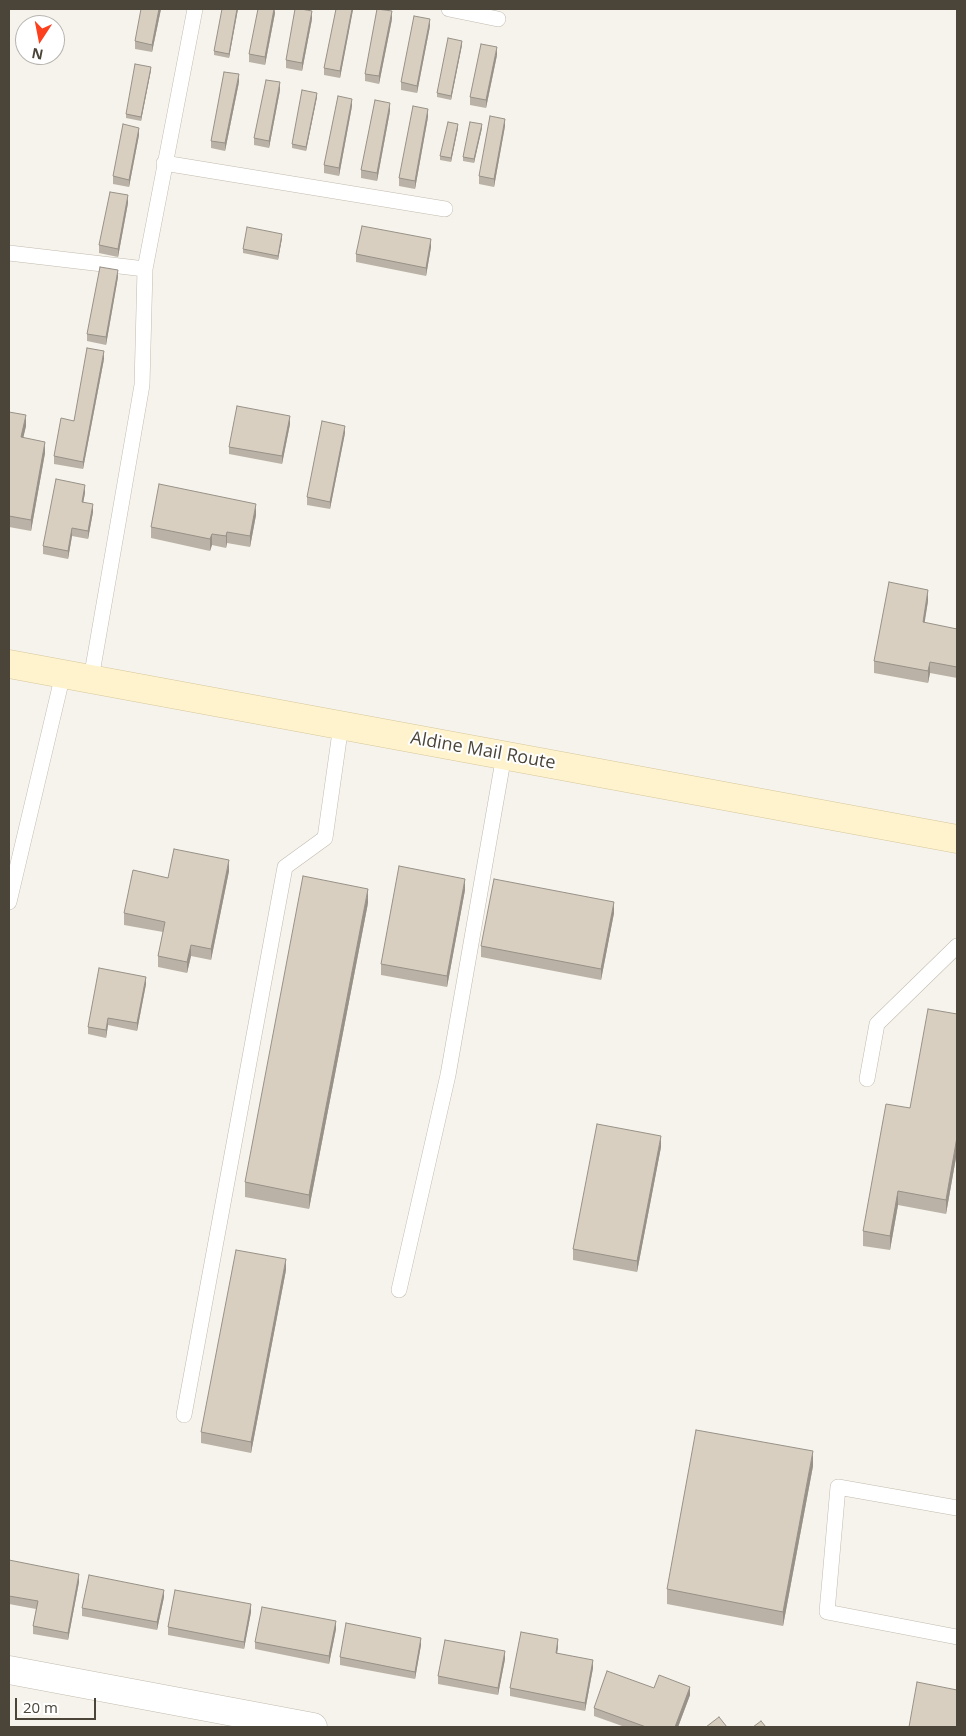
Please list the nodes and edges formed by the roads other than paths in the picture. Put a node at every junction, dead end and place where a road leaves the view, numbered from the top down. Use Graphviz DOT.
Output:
graph roads {
  1 [pos="195,9"];
  2 [pos="449,9"];
  3 [pos="498,19"];
  4 [pos="164,163"];
  5 [pos="445,209"];
  6 [pos="9,253"];
  7 [pos="145,269"];
  8 [pos="9,664"];
  9 [pos="63,674"];
  10 [pos="90,679"];
  11 [pos="341,725"];
  12 [pos="504,755"];
  13 [pos="957,839"];
  14 [pos="9,902"];
  15 [pos="957,946"];
  16 [pos="867,1079"];
  17 [pos="399,1290"];
  18 [pos="184,1415"];
  19 [pos="957,1508"];
  20 [pos="957,1637"];
  21 [pos="9,1670"];
  22 [pos="313,1727"];
  1 -- 4 [label="lane"];
  2 -- 3 [label="lane"];
  4 -- 5 [label="lane"];
  4 -- 7 [label="lane"];
  6 -- 7 [label="lane"];
  7 -- 10 [label="lane"];
  8 -- 9 [label="main road, Aldine Mail Route"];
  9 -- 10 [label="main road, Aldine Mail Route"];
  9 -- 14 [label="lane"];
  10 -- 11 [label="main road, Aldine Mail Route"];
  11 -- 12 [label="main road, Aldine Mail Route"];
  11 -- 18 [label="lane"];
  12 -- 13 [label="main road, Aldine Mail Route"];
  12 -- 17 [label="lane"];
  15 -- 16 [label="lane"];
  19 -- 20 [label="lane"];
  21 -- 22 [label="street"];
}
